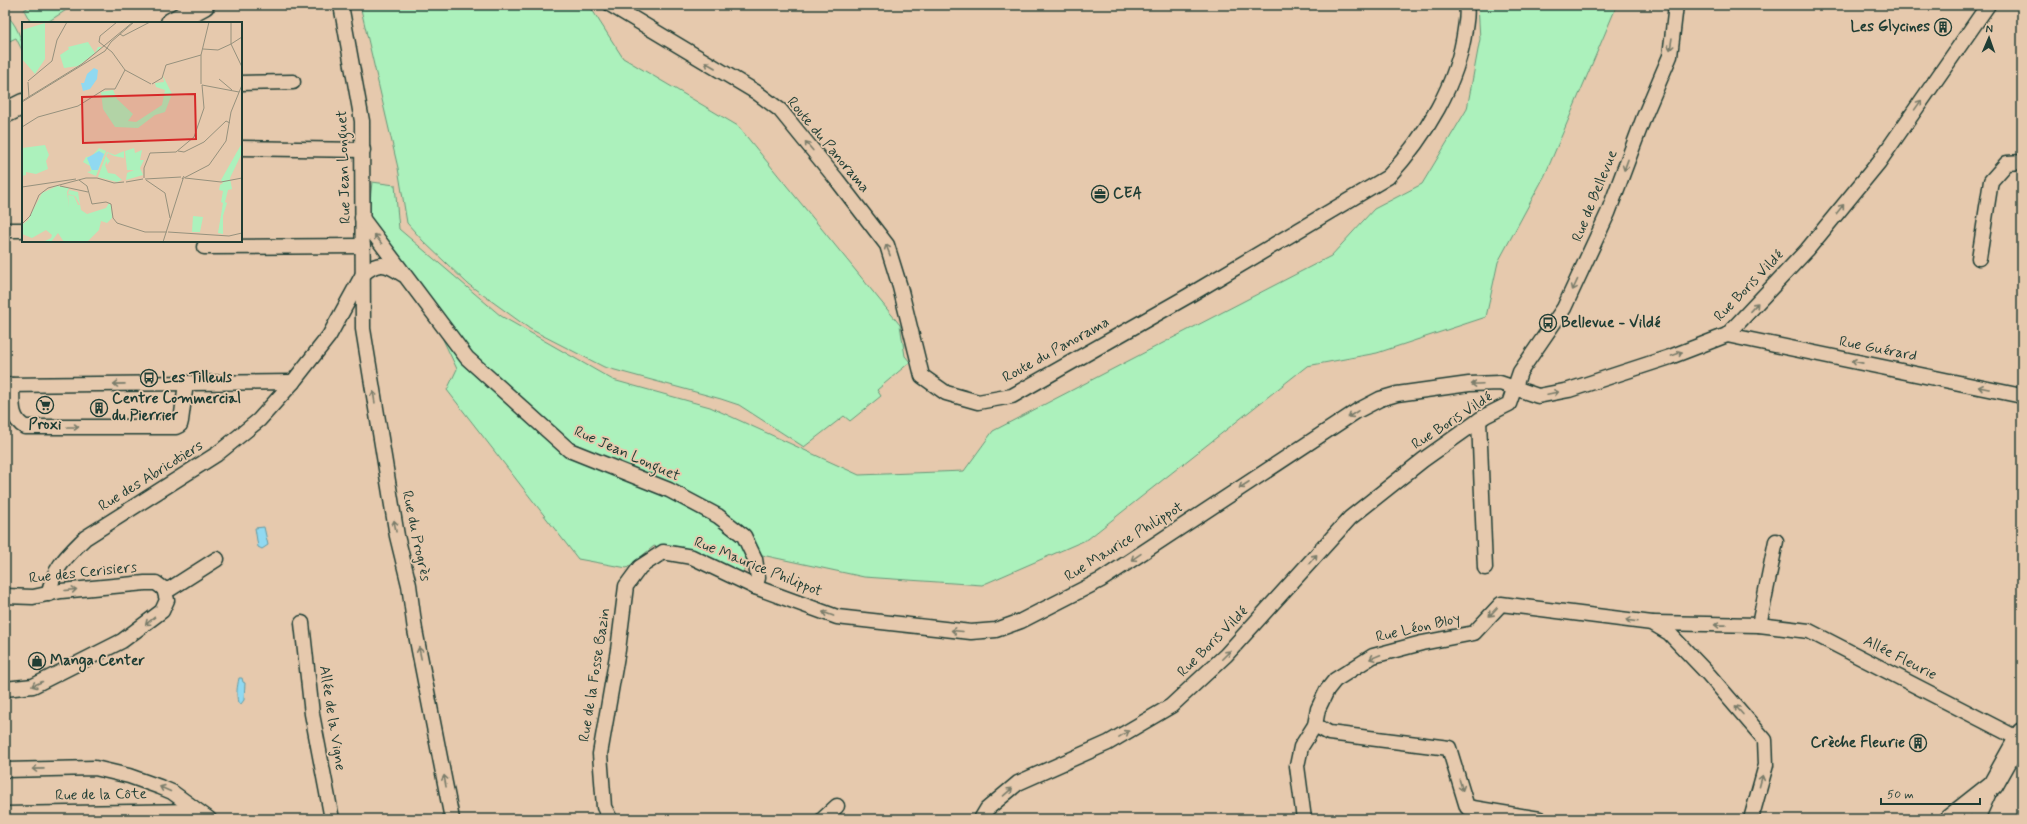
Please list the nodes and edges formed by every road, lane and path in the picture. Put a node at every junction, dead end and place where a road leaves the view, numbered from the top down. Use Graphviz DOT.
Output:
graph roads {
  1 [pos="204,5"];
  2 [pos="342,5"];
  3 [pos="611,5"];
  4 [pos="1466,5"];
  5 [pos="1676,5"];
  6 [pos="1988,5"];
  7 [pos="173,22"];
  8 [pos="242,82"];
  9 [pos="294,82"];
  10 [pos="22,104"];
  11 [pos="5,113"];
  12 [pos="242,148"];
  13 [pos="363,150"];
  14 [pos="2022,162"];
  15 [pos="362,218"];
  16 [pos="5,230"];
  17 [pos="22,230"];
  18 [pos="204,247"];
  19 [pos="363,252"];
  20 [pos="1979,258"];
  21 [pos="394,259"];
  22 [pos="363,274"];
  23 [pos="409,280"];
  24 [pos="345,309"];
  25 [pos="363,312"];
  26 [pos="334,328"];
  27 [pos="1727,336"];
  28 [pos="293,382"];
  29 [pos="186,384"];
  30 [pos="8,385"];
  31 [pos="1515,389"];
  32 [pos="2022,396"];
  33 [pos="1479,420"];
  34 [pos="1776,541"];
  35 [pos="663,552"];
  36 [pos="217,558"];
  37 [pos="1485,568"];
  38 [pos="755,587"];
  39 [pos="164,589"];
  40 [pos="48,594"];
  41 [pos="5,596"];
  42 [pos="302,622"];
  43 [pos="1652,623"];
  44 [pos="1759,625"];
  45 [pos="5,689"];
  46 [pos="1315,725"];
  47 [pos="2021,736"];
  48 [pos="5,770"];
  49 [pos="1993,785"];
  50 [pos="837,806"];
  51 [pos="197,811"];
  52 [pos="5,814"];
  53 [pos="1959,817"];
  54 [pos="209,819"];
  55 [pos="332,819"];
  56 [pos="452,819"];
  57 [pos="610,819"];
  58 [pos="824,819"];
  59 [pos="981,819"];
  60 [pos="1304,819"];
  61 [pos="1540,819"];
  62 [pos="1751,819"];
  63 [pos="1977,819"];
  1 -- 7 [label="main road"];
  2 -- 13 [label="street, Rue Jean Longuet"];
  4 -- 3 [label="street, Route du Panorama, one-way"];
  5 -- 31 [label="street, Rue de Bellevue, one-way"];
  27 -- 6 [label="street, Rue Boris Vildé, one-way"];
  8 -- 9 [label="street"];
  10 -- 11 [label="main road"];
  12 -- 13 [label="street"];
  13 -- 15 [label="street, Rue Jean Longuet"];
  14 -- 20 [label="street"];
  15 -- 19 [label="street, Rue Jean Longuet"];
  21 -- 15 [label="street, Rue Jean Longuet, one-way"];
  16 -- 17 [label="street"];
  18 -- 19 [label="street"];
  19 -- 21 [label="street"];
  19 -- 22 [label="street, Rue du Progrès"];
  21 -- 23 [label="street, Rue Jean Longuet"];
  22 -- 23 [label="street"];
  22 -- 24 [label="street, Rue des Abricotiers"];
  22 -- 25 [label="street, Rue du Progrès"];
  23 -- 38 [label="street, Rue Jean Longuet"];
  24 -- 25 [label="street"];
  24 -- 26 [label="street, Rue des Abricotiers"];
  25 -- 26 [label="street"];
  56 -- 25 [label="street, Rue du Progrès, one-way"];
  26 -- 28 [label="street, Rue des Abricotiers"];
  31 -- 27 [label="street, Rue Boris Vildé, one-way"];
  32 -- 27 [label="street, Rue Guérard, one-way"];
  28 -- 29 [label="street"];
  28 -- 40 [label="street, Rue des Abricotiers"];
  29 -- 30 [label="street, one-way"];
  30 -- 29 [label="street, one-way"];
  31 -- 33 [label="street, Rue Boris Vildé"];
  31 -- 38 [label="street, Rue Maurice Philippot, one-way"];
  33 -- 37 [label="street"];
  59 -- 33 [label="street, Rue Boris Vildé, one-way"];
  34 -- 44 [label="street"];
  35 -- 38 [label="street, Rue Maurice Philippot"];
  35 -- 57 [label="street, Rue de la Fosse Bazin"];
  36 -- 39 [label="street"];
  40 -- 39 [label="street, Rue des Cerisiers, one-way"];
  39 -- 45 [label="street, one-way"];
  40 -- 41 [label="street, Rue des Cerisiers"];
  42 -- 55 [label="street, Allée de la Vigne"];
  44 -- 43 [label="street, Allée Fleurie, one-way"];
  43 -- 46 [label="street, Rue Léon Bloy, one-way"];
  62 -- 43 [label="street, Rue Léon Bloy, one-way"];
  44 -- 47 [label="street, Allée Fleurie"];
  46 -- 60 [label="street"];
  46 -- 61 [label="street, one-way"];
  47 -- 49 [label="main road"];
  51 -- 48 [label="street, one-way"];
  49 -- 53 [label="main road"];
  49 -- 63 [label="street"];
  50 -- 58 [label="street"];
  51 -- 52 [label="street, Rue de la Côte"];
  51 -- 54 [label="street"];
}
